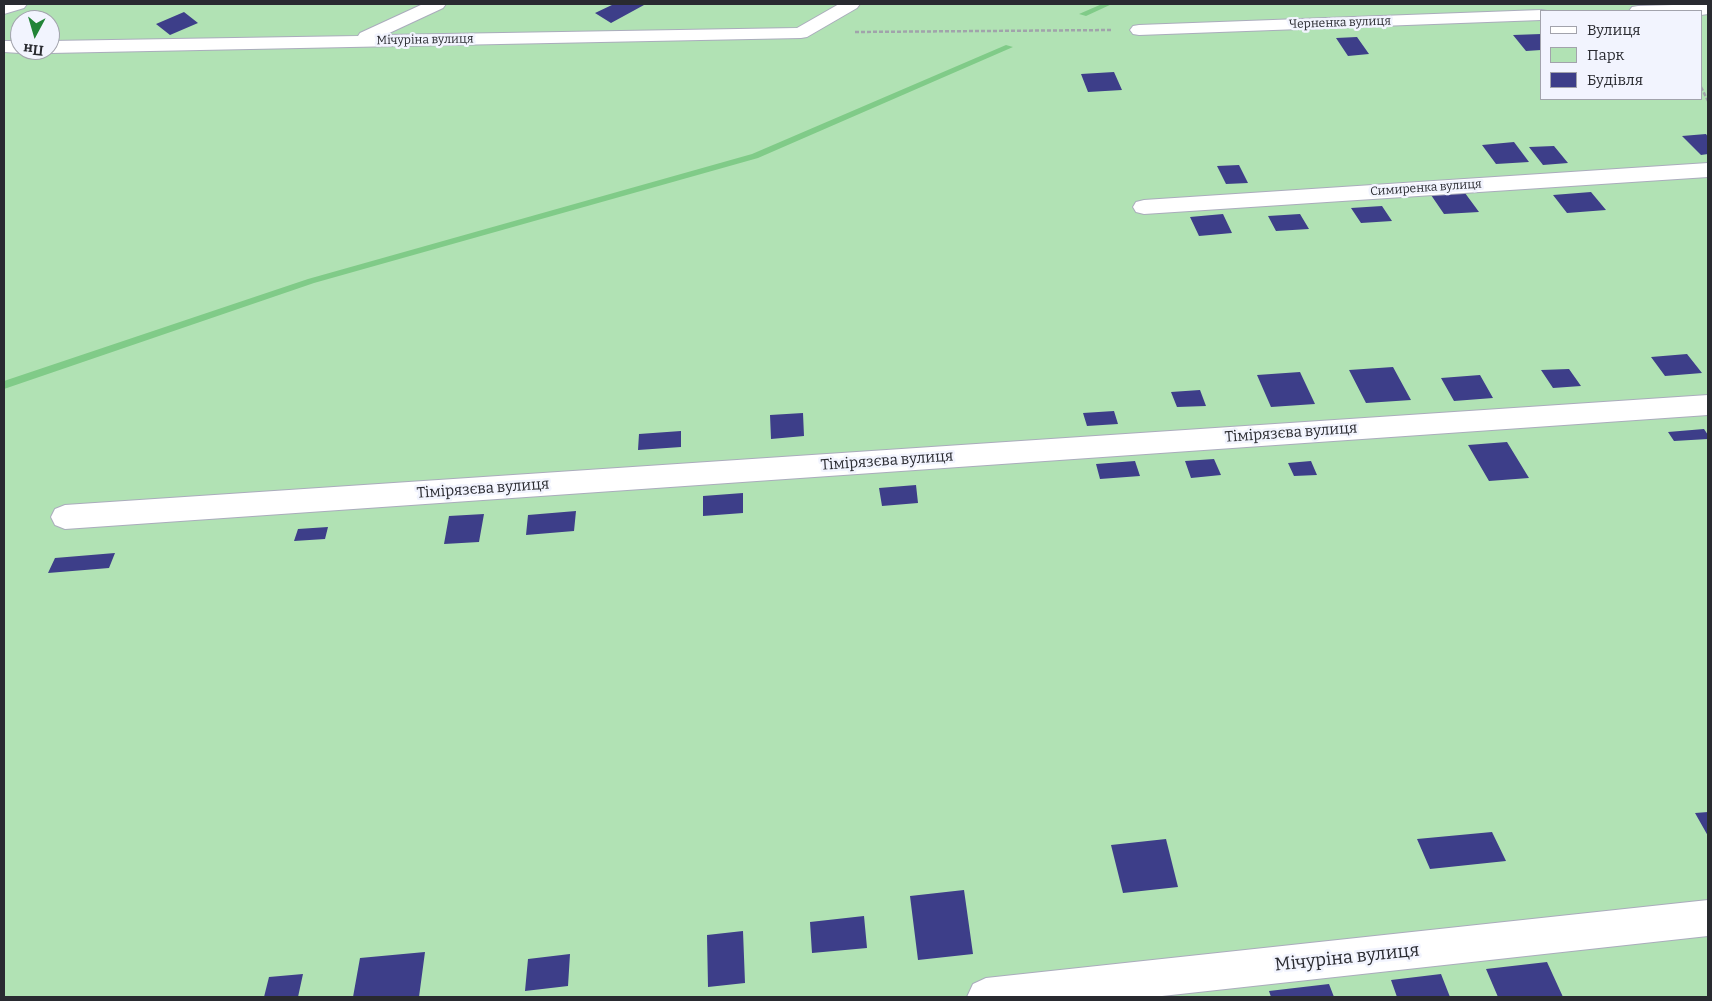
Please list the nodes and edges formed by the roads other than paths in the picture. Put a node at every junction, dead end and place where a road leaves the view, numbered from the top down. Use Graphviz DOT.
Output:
graph roads {
  1 [pos="18,4"];
  2 [pos="437,4"];
  3 [pos="850,4"];
  4 [pos="1708,8"];
  5 [pos="4,9"];
  6 [pos="1661,10"];
  7 [pos="1540,15"];
  8 [pos="1139,30"];
  9 [pos="358,41"];
  10 [pos="60,47"];
  11 [pos="1708,170"];
  12 [pos="1144,207"];
  13 [pos="1708,405"];
  14 [pos="65,517"];
  15 [pos="1708,918"];
  16 [pos="986,997"];
  1 -- 5 [label="lane"];
  2 -- 9 [label="lane"];
  3 -- 9 [label="lane, Мічуріна вулиця"];
  4 -- 6 [label="lane"];
  7 -- 8 [label="lane, Черненка вулиця"];
  9 -- 10 [label="lane, Мічуріна вулиця"];
  11 -- 12 [label="lane, Симиренка вулиця"];
  13 -- 14 [label="lane, Тімірязєва вулиця"];
  15 -- 16 [label="lane, Мічуріна вулиця"];
}
